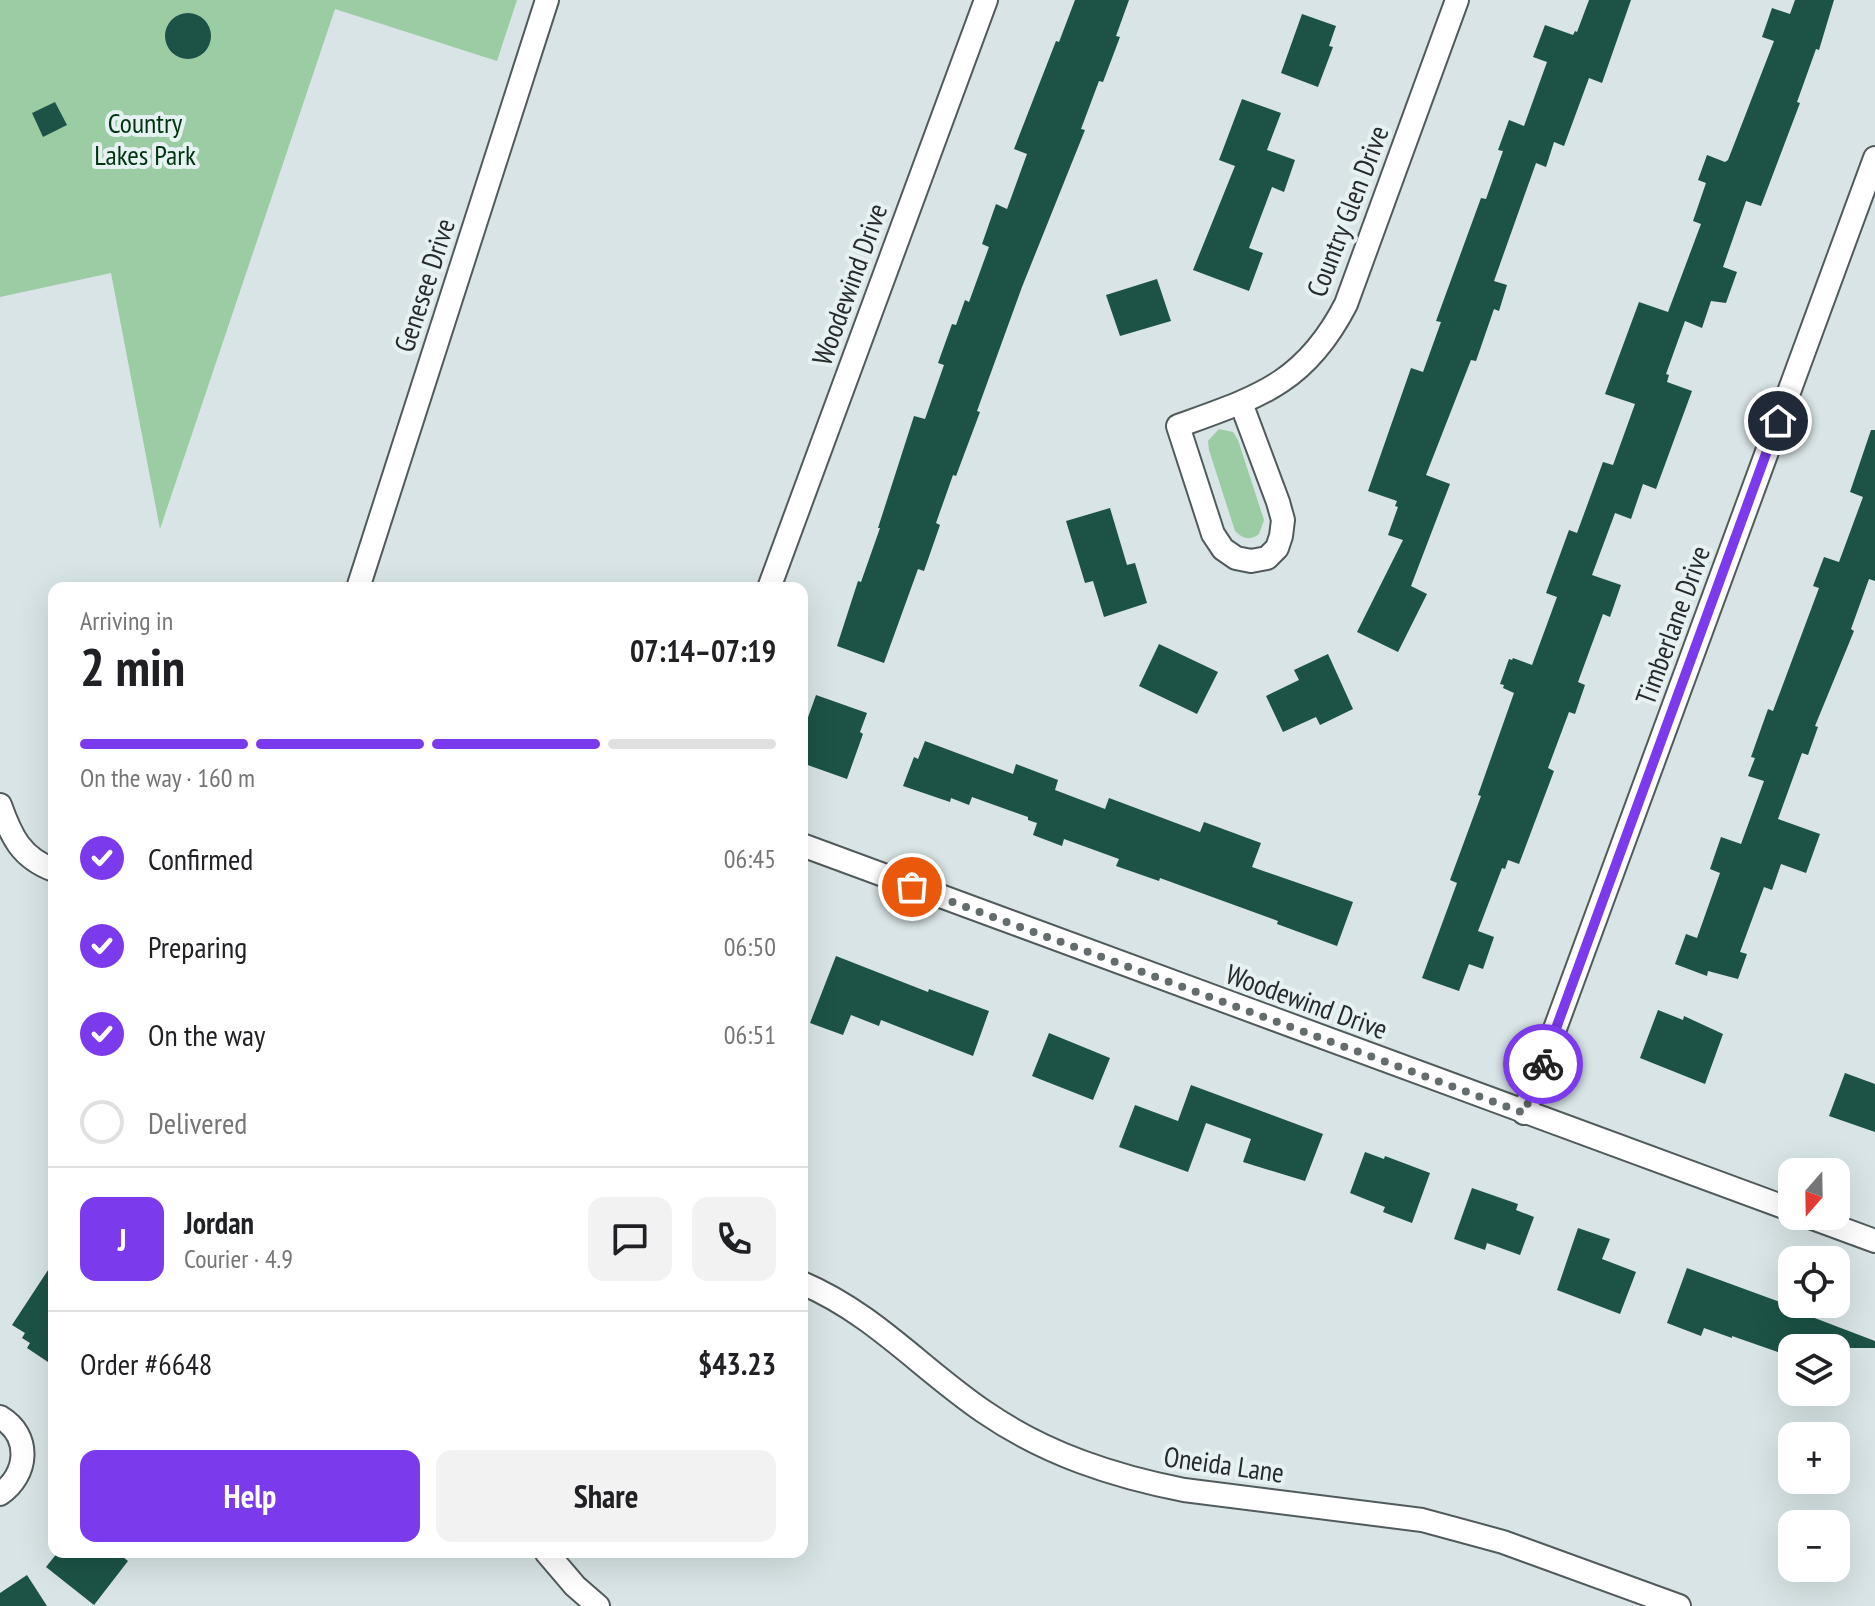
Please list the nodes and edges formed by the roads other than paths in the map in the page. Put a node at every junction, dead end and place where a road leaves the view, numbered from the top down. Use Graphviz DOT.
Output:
graph roads {
  1 [pos="547,0"];
  2 [pos="986,0"];
  3 [pos="1457,0"];
  4 [pos="1875,158"];
  5 [pos="1241,403"];
  6 [pos="360,582"];
  7 [pos="771,582"];
  8 [pos="0,805"];
  9 [pos="808,847"];
  10 [pos="48,867"];
  11 [pos="1524,1113"];
  12 [pos="1778,1205"];
  13 [pos="1845,1230"];
  14 [pos="1875,1241"];
  15 [pos="808,1286"];
  16 [pos="0,1417"];
  17 [pos="0,1494"];
  18 [pos="551,1558"];
  19 [pos="598,1606"];
  20 [pos="1679,1606"];
  1 -- 6 [label="street, Genesee Drive"];
  2 -- 7 [label="street, Woodewind Drive"];
  3 -- 5 [label="street, Country Glen Drive"];
  4 -- 11 [label="street, Timberlane Drive"];
  5 -- 5 [label="street, Country Glen Drive"];
  8 -- 10 [label="street"];
  9 -- 11 [label="street, Woodewind Drive"];
  11 -- 12 [label="street, Woodewind Drive"];
  13 -- 14 [label="street"];
  15 -- 20 [label="street, Oneida Lane"];
  16 -- 17 [label="street"];
  18 -- 19 [label="street"];
}
